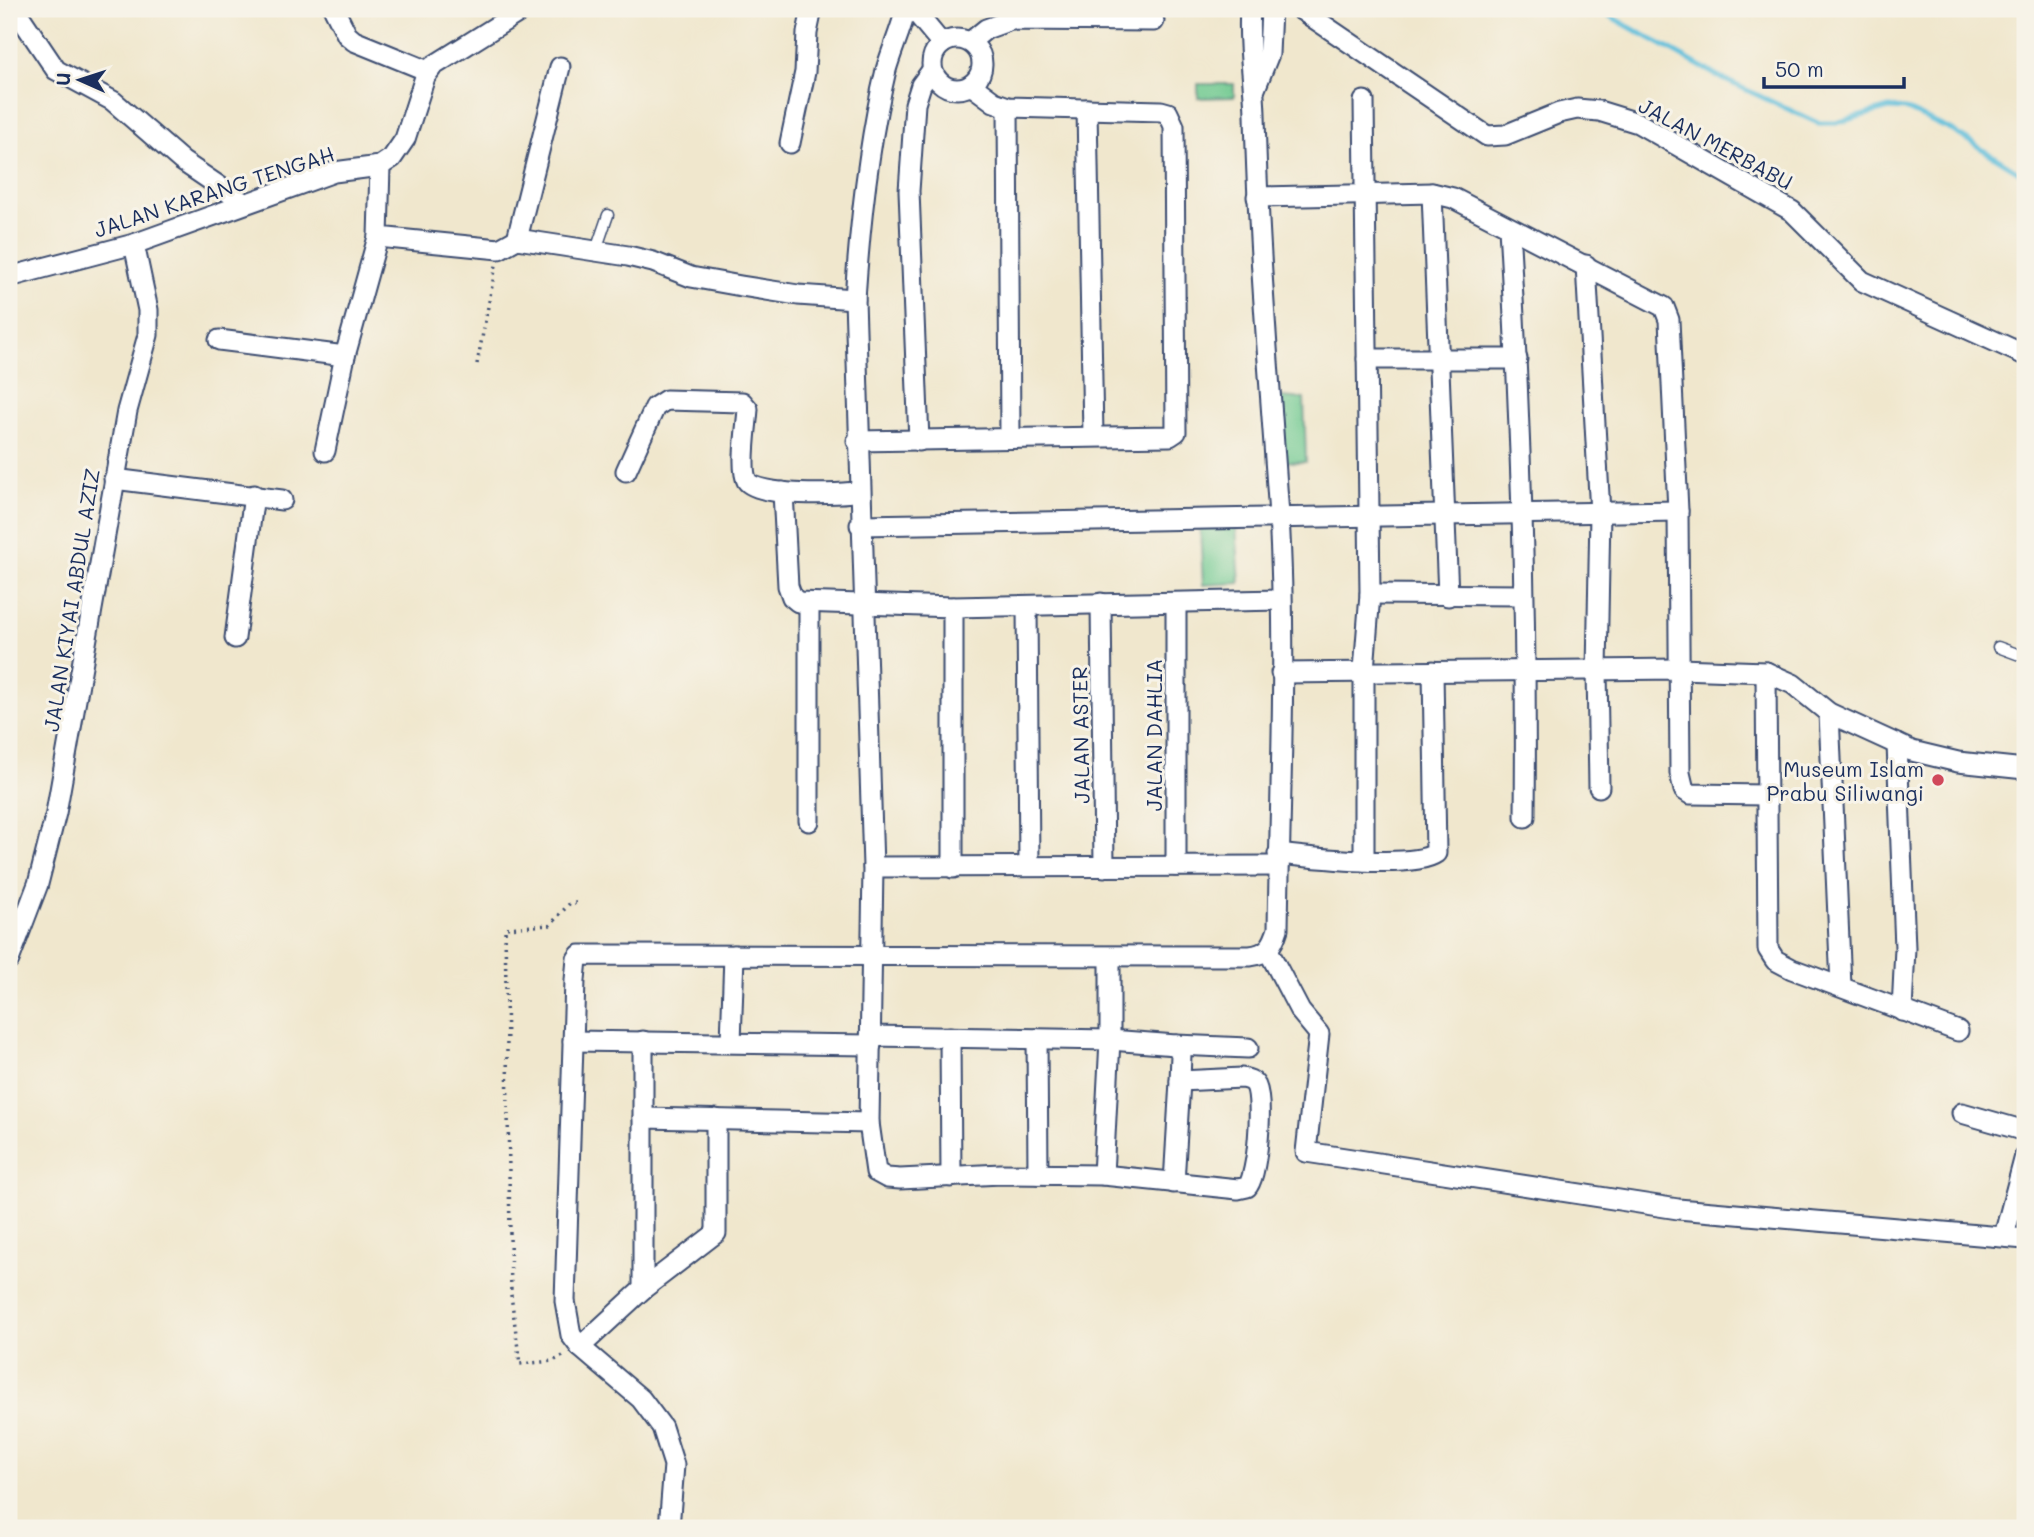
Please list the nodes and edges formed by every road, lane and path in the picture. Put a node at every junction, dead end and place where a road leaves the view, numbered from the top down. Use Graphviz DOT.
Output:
graph roads {
  1 [pos="15,9"];
  2 [pos="334,9"];
  3 [pos="524,9"];
  4 [pos="812,9"];
  5 [pos="906,9"];
  6 [pos="913,9"];
  7 [pos="1250,9"];
  8 [pos="1300,9"];
  9 [pos="1268,11"];
  10 [pos="1154,21"];
  11 [pos="970,42"];
  12 [pos="942,44"];
  13 [pos="560,67"];
  14 [pos="932,70"];
  15 [pos="428,71"];
  16 [pos="971,85"];
  17 [pos="1254,92"];
  18 [pos="1364,101"];
  19 [pos="1008,107"];
  20 [pos="1087,109"];
  21 [pos="790,143"];
  22 [pos="380,166"];
  23 [pos="1363,192"];
  24 [pos="1432,193"];
  25 [pos="1257,197"];
  26 [pos="244,203"];
  27 [pos="608,215"];
  28 [pos="1509,229"];
  29 [pos="378,237"];
  30 [pos="517,239"];
  31 [pos="134,244"];
  32 [pos="499,249"];
  33 [pos="596,250"];
  34 [pos="1586,265"];
  35 [pos="9,277"];
  36 [pos="855,299"];
  37 [pos="219,340"];
  38 [pos="2025,355"];
  39 [pos="345,356"];
  40 [pos="1367,359"];
  41 [pos="1517,359"];
  42 [pos="1440,360"];
  43 [pos="477,364"];
  44 [pos="1094,436"];
  45 [pos="1010,438"];
  46 [pos="857,441"];
  47 [pos="919,441"];
  48 [pos="325,451"];
  49 [pos="626,471"];
  50 [pos="114,479"];
  51 [pos="860,491"];
  52 [pos="783,492"];
  53 [pos="254,495"];
  54 [pos="282,500"];
  55 [pos="1678,511"];
  56 [pos="1600,513"];
  57 [pos="1520,514"];
  58 [pos="1447,516"];
  59 [pos="1370,518"];
  60 [pos="1279,520"];
  61 [pos="860,525"];
  62 [pos="1370,594"];
  63 [pos="1524,595"];
  64 [pos="1448,596"];
  65 [pos="1280,600"];
  66 [pos="809,603"];
  67 [pos="1101,603"];
  68 [pos="1176,604"];
  69 [pos="865,605"];
  70 [pos="1027,606"];
  71 [pos="953,607"];
  72 [pos="235,638"];
  73 [pos="1998,647"];
  74 [pos="2025,657"];
  75 [pos="1679,669"];
  76 [pos="1364,670"];
  77 [pos="1527,670"];
  78 [pos="1597,670"];
  79 [pos="1433,671"];
  80 [pos="1281,673"];
  81 [pos="1766,673"];
  82 [pos="1829,713"];
  83 [pos="1897,744"];
  84 [pos="2025,769"];
  85 [pos="1599,788"];
  86 [pos="1767,795"];
  87 [pos="1525,817"];
  88 [pos="809,821"];
  89 [pos="1279,860"];
  90 [pos="1364,861"];
  91 [pos="1029,866"];
  92 [pos="1176,866"];
  93 [pos="873,867"];
  94 [pos="1104,867"];
  95 [pos="953,868"];
  96 [pos="576,903"];
  97 [pos="11,948"];
  98 [pos="1268,950"];
  99 [pos="734,955"];
  100 [pos="871,957"];
  101 [pos="1110,958"];
  102 [pos="1841,986"];
  103 [pos="1902,1011"];
  104 [pos="1958,1031"];
  105 [pos="950,1037"];
  106 [pos="1037,1039"];
  107 [pos="871,1040"];
  108 [pos="1110,1040"];
  109 [pos="573,1041"];
  110 [pos="643,1041"];
  111 [pos="731,1042"];
  112 [pos="1176,1045"];
  113 [pos="1248,1048"];
  114 [pos="1180,1081"];
  115 [pos="1962,1113"];
  116 [pos="643,1118"];
  117 [pos="716,1119"];
  118 [pos="869,1123"];
  119 [pos="2025,1131"];
  120 [pos="2025,1156"];
  121 [pos="1038,1174"];
  122 [pos="1103,1175"];
  123 [pos="951,1177"];
  124 [pos="1174,1182"];
  125 [pos="2004,1237"];
  126 [pos="2025,1239"];
  127 [pos="643,1289"];
  128 [pos="580,1347"];
  129 [pos="669,1528"];
  1 -- 26 [label="street"];
  2 -- 15 [label="street"];
  3 -- 15 [label="street"];
  4 -- 21 [label="street"];
  5 -- 36 [label="street"];
  6 -- 12 [label="street"];
  7 -- 17 [label="street"];
  8 -- 38 [label="street, JALAN MERBABU"];
  9 -- 17 [label="street"];
  10 -- 11 [label="street"];
  11 -- 12 [label="street"];
  11 -- 16 [label="street"];
  12 -- 14 [label="street"];
  13 -- 30 [label="street"];
  14 -- 16 [label="street"];
  14 -- 47 [label="street"];
  15 -- 22 [label="street"];
  16 -- 19 [label="street"];
  17 -- 25 [label="street"];
  18 -- 23 [label="street"];
  19 -- 20 [label="street"];
  19 -- 45 [label="street"];
  20 -- 44 [label="street"];
  20 -- 44 [label="street"];
  22 -- 26 [label="street, JALAN KARANG TENGAH"];
  22 -- 29 [label="street"];
  23 -- 24 [label="street"];
  23 -- 25 [label="street"];
  23 -- 40 [label="street"];
  24 -- 28 [label="street"];
  24 -- 42 [label="street"];
  25 -- 60 [label="street"];
  26 -- 31 [label="street, JALAN KARANG TENGAH"];
  27 -- 33 [label="lane"];
  28 -- 34 [label="street"];
  28 -- 41 [label="street"];
  29 -- 32 [label="street"];
  29 -- 39 [label="street"];
  30 -- 32 [label="street"];
  30 -- 33 [label="street"];
  31 -- 35 [label="street, JALAN KARANG TENGAH"];
  31 -- 50 [label="street, JALAN KIYAI ABDUL AZIZ"];
  32 -- 43 [label="path"];
  33 -- 36 [label="street"];
  34 -- 55 [label="street"];
  34 -- 56 [label="street"];
  36 -- 46 [label="street"];
  37 -- 39 [label="street"];
  39 -- 48 [label="street"];
  40 -- 42 [label="street"];
  40 -- 59 [label="street"];
  41 -- 42 [label="street"];
  41 -- 57 [label="street"];
  42 -- 58 [label="street"];
  44 -- 45 [label="street"];
  45 -- 47 [label="street"];
  46 -- 47 [label="street"];
  46 -- 51 [label="street"];
  49 -- 52 [label="street"];
  50 -- 53 [label="street"];
  50 -- 97 [label="street, JALAN KIYAI ABDUL AZIZ"];
  51 -- 52 [label="street"];
  51 -- 61 [label="street"];
  52 -- 66 [label="street"];
  53 -- 54 [label="street"];
  53 -- 72 [label="street"];
  55 -- 56 [label="street"];
  55 -- 75 [label="street"];
  56 -- 57 [label="street"];
  56 -- 78 [label="street"];
  57 -- 58 [label="street"];
  57 -- 63 [label="street"];
  58 -- 59 [label="street"];
  58 -- 64 [label="street"];
  59 -- 60 [label="street"];
  59 -- 62 [label="street"];
  60 -- 61 [label="street"];
  60 -- 65 [label="street"];
  61 -- 69 [label="street"];
  62 -- 64 [label="street"];
  62 -- 76 [label="street"];
  63 -- 64 [label="street"];
  63 -- 77 [label="street"];
  65 -- 68 [label="street"];
  65 -- 80 [label="street"];
  66 -- 69 [label="street"];
  66 -- 88 [label="street"];
  67 -- 68 [label="street"];
  67 -- 70 [label="street"];
  67 -- 94 [label="street, JALAN ASTER"];
  68 -- 92 [label="street, JALAN DAHLIA"];
  69 -- 71 [label="street"];
  69 -- 93 [label="street"];
  70 -- 71 [label="street"];
  70 -- 91 [label="street"];
  71 -- 95 [label="street"];
  73 -- 74 [label="lane"];
  75 -- 78 [label="street"];
  75 -- 81 [label="street"];
  75 -- 86 [label="street"];
  76 -- 79 [label="street"];
  76 -- 80 [label="street"];
  76 -- 90 [label="street"];
  77 -- 78 [label="street"];
  77 -- 79 [label="street"];
  77 -- 87 [label="street"];
  78 -- 85 [label="street"];
  79 -- 90 [label="street"];
  80 -- 89 [label="street"];
  81 -- 82 [label="street"];
  81 -- 86 [label="street"];
  82 -- 83 [label="street"];
  82 -- 102 [label="street"];
  83 -- 84 [label="street"];
  83 -- 103 [label="street"];
  86 -- 102 [label="street"];
  89 -- 90 [label="street"];
  89 -- 92 [label="street"];
  89 -- 98 [label="street"];
  91 -- 94 [label="street"];
  91 -- 95 [label="street"];
  92 -- 94 [label="street"];
  93 -- 95 [label="street"];
  93 -- 100 [label="street"];
  96 -- 128 [label="path"];
  98 -- 101 [label="street"];
  98 -- 125 [label="street"];
  99 -- 100 [label="street"];
  99 -- 109 [label="street"];
  99 -- 111 [label="street"];
  100 -- 101 [label="street"];
  100 -- 107 [label="street"];
  101 -- 108 [label="street"];
  102 -- 103 [label="street"];
  103 -- 104 [label="street"];
  105 -- 106 [label="street"];
  105 -- 107 [label="street"];
  105 -- 123 [label="street"];
  106 -- 108 [label="street"];
  106 -- 121 [label="street"];
  107 -- 111 [label="street"];
  107 -- 118 [label="street"];
  108 -- 112 [label="street"];
  108 -- 122 [label="street"];
  109 -- 110 [label="street"];
  109 -- 128 [label="street"];
  110 -- 111 [label="street"];
  110 -- 116 [label="street"];
  112 -- 113 [label="street"];
  112 -- 114 [label="street"];
  114 -- 124 [label="street"];
  114 -- 124 [label="street"];
  115 -- 119 [label="street"];
  116 -- 117 [label="street"];
  116 -- 127 [label="street"];
  117 -- 118 [label="street"];
  117 -- 127 [label="street"];
  118 -- 123 [label="street"];
  120 -- 125 [label="street"];
  121 -- 122 [label="street"];
  121 -- 123 [label="street"];
  122 -- 124 [label="street"];
  125 -- 126 [label="street"];
  127 -- 128 [label="street"];
  128 -- 129 [label="street"];
}
